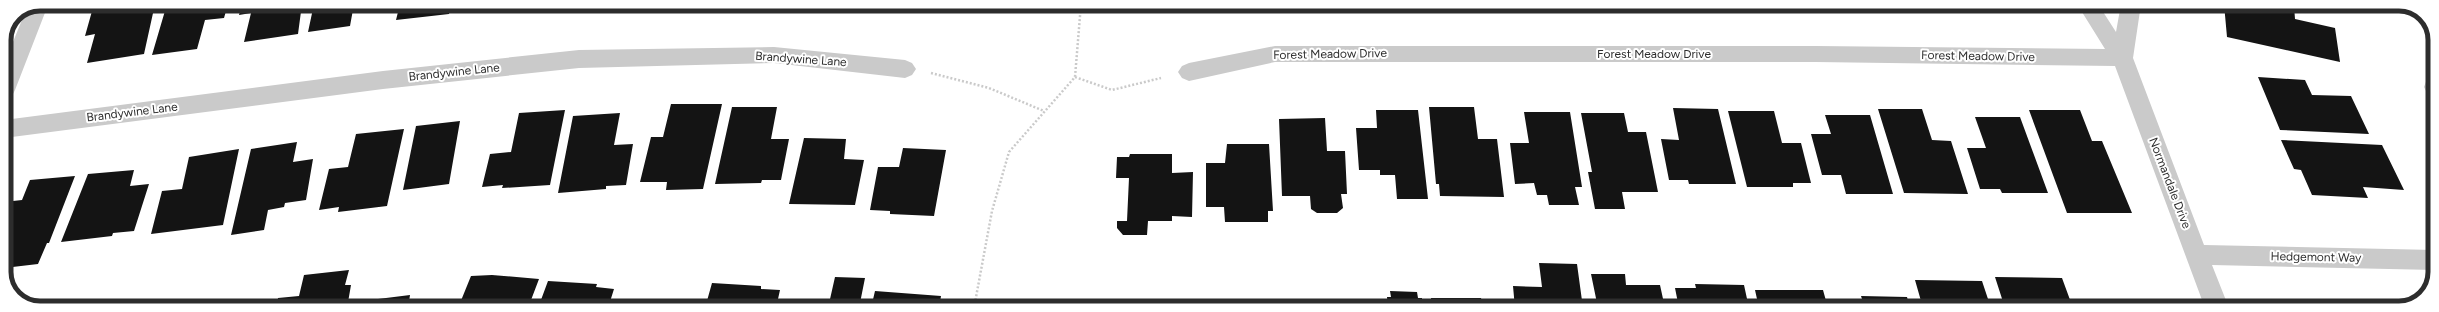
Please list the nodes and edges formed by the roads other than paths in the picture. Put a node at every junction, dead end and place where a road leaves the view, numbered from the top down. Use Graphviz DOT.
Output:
graph roads {
  1 [pos="2092,11"];
  2 [pos="2130,11"];
  3 [pos="35,12"];
  4 [pos="2122,58"];
  5 [pos="905,69"];
  6 [pos="11,72"];
  7 [pos="1189,72"];
  8 [pos="11,128"];
  9 [pos="2198,255"];
  10 [pos="2428,260"];
  11 [pos="2214,301"];
  1 -- 4 [label="street, Normandale Drive"];
  2 -- 4 [label="street"];
  3 -- 6 [label="street"];
  4 -- 7 [label="street, Forest Meadow Drive"];
  4 -- 9 [label="street, Normandale Drive"];
  5 -- 8 [label="street, Brandywine Lane"];
  9 -- 10 [label="street, Hedgemont Way"];
  9 -- 11 [label="street, Normandale Drive"];
}
